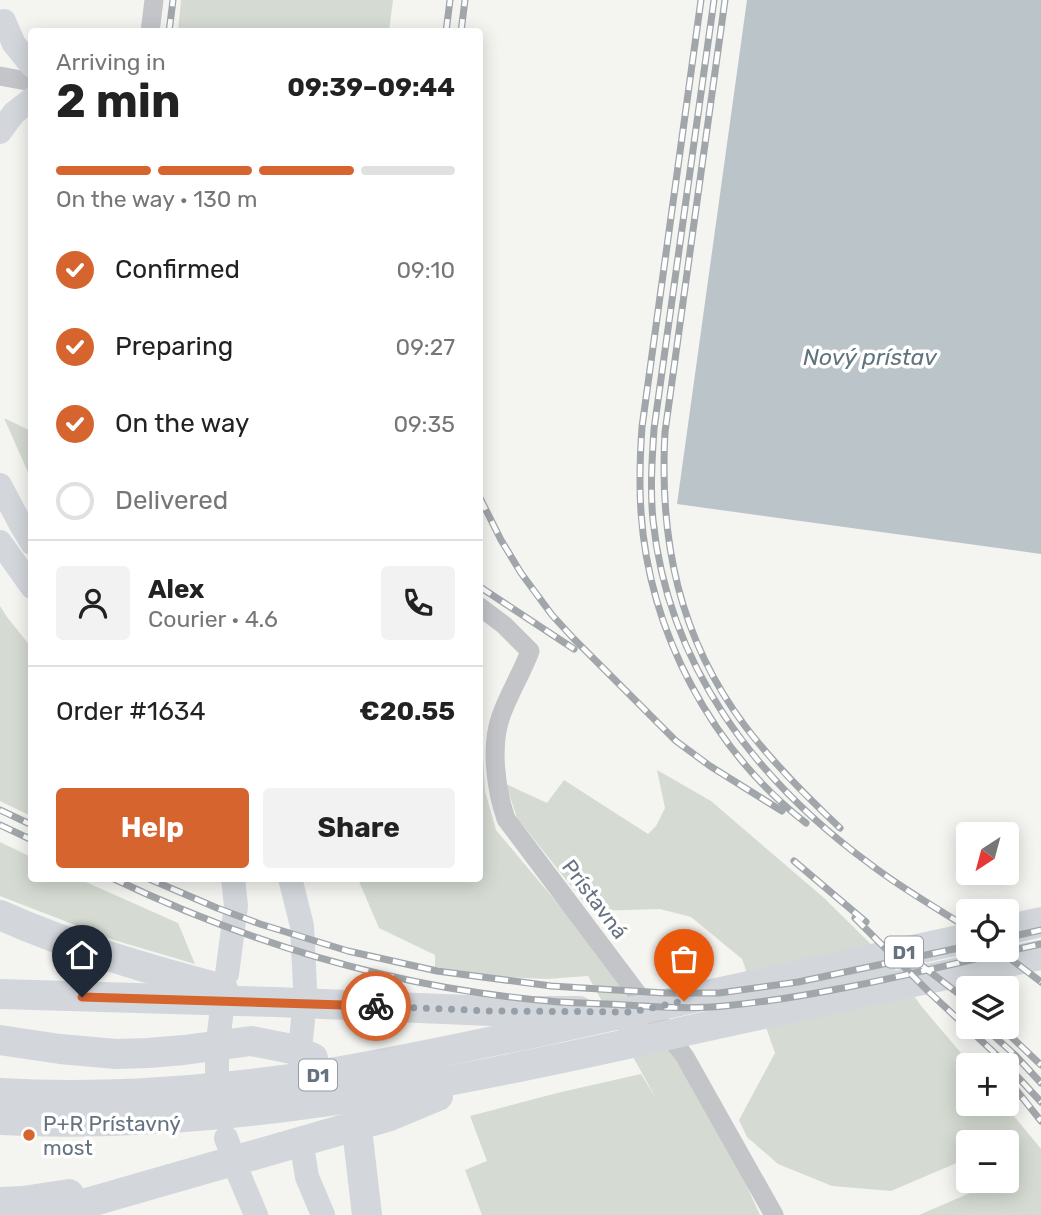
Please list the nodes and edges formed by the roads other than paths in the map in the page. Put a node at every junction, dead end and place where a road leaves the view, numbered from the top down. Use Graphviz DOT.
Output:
graph roads {
  1 [pos="154,0"];
  2 [pos="4,21"];
  3 [pos="150,28"];
  4 [pos="28,61"];
  5 [pos="0,76"];
  6 [pos="28,81"];
  7 [pos="28,102"];
  8 [pos="0,132"];
  9 [pos="0,485"];
  10 [pos="28,536"];
  11 [pos="0,542"];
  12 [pos="28,581"];
  13 [pos="483,609"];
  14 [pos="234,885"];
  15 [pos="293,887"];
  16 [pos="0,915"];
  17 [pos="1041,922"];
  18 [pos="1019,927"];
  19 [pos="956,941"];
  20 [pos="1041,955"];
  21 [pos="227,974"];
  22 [pos="305,987"];
  23 [pos="0,994"];
  24 [pos="275,1002"];
  25 [pos="632,1012"];
  26 [pos="303,1020"];
  27 [pos="0,1040"];
  28 [pos="297,1054"];
  29 [pos="497,1072"];
  30 [pos="0,1093"];
  31 [pos="0,1120"];
  32 [pos="358,1138"];
  33 [pos="303,1152"];
  34 [pos="237,1170"];
  35 [pos="166,1181"];
  36 [pos="0,1202"];
  37 [pos="45,1215"];
  38 [pos="256,1215"];
  39 [pos="323,1215"];
  40 [pos="367,1215"];
  41 [pos="774,1215"];
  1 -- 3 [label="street"];
  2 -- 4 [label="main road"];
  5 -- 6 [label="street"];
  7 -- 8 [label="main road"];
  9 -- 10 [label="main road"];
  11 -- 12 [label="main road"];
  13 -- 41 [label="street, Prístavná"];
  14 -- 21 [label="main road"];
  15 -- 22 [label="main road"];
  16 -- 24 [label="highway"];
  17 -- 18 [label="highway"];
  19 -- 25 [label="highway, D1"];
  20 -- 29 [label="highway, D1"];
  23 -- 24 [label="highway"];
  24 -- 25 [label="highway"];
  25 -- 30 [label="highway, D1"];
  26 -- 28 [label="main road"];
  27 -- 28 [label="highway"];
  29 -- 31 [label="highway, D1"];
  29 -- 35 [label="highway"];
  32 -- 40 [label="highway"];
  33 -- 39 [label="main road"];
  34 -- 38 [label="main road"];
  35 -- 36 [label="highway"];
  35 -- 37 [label="highway"];
}
